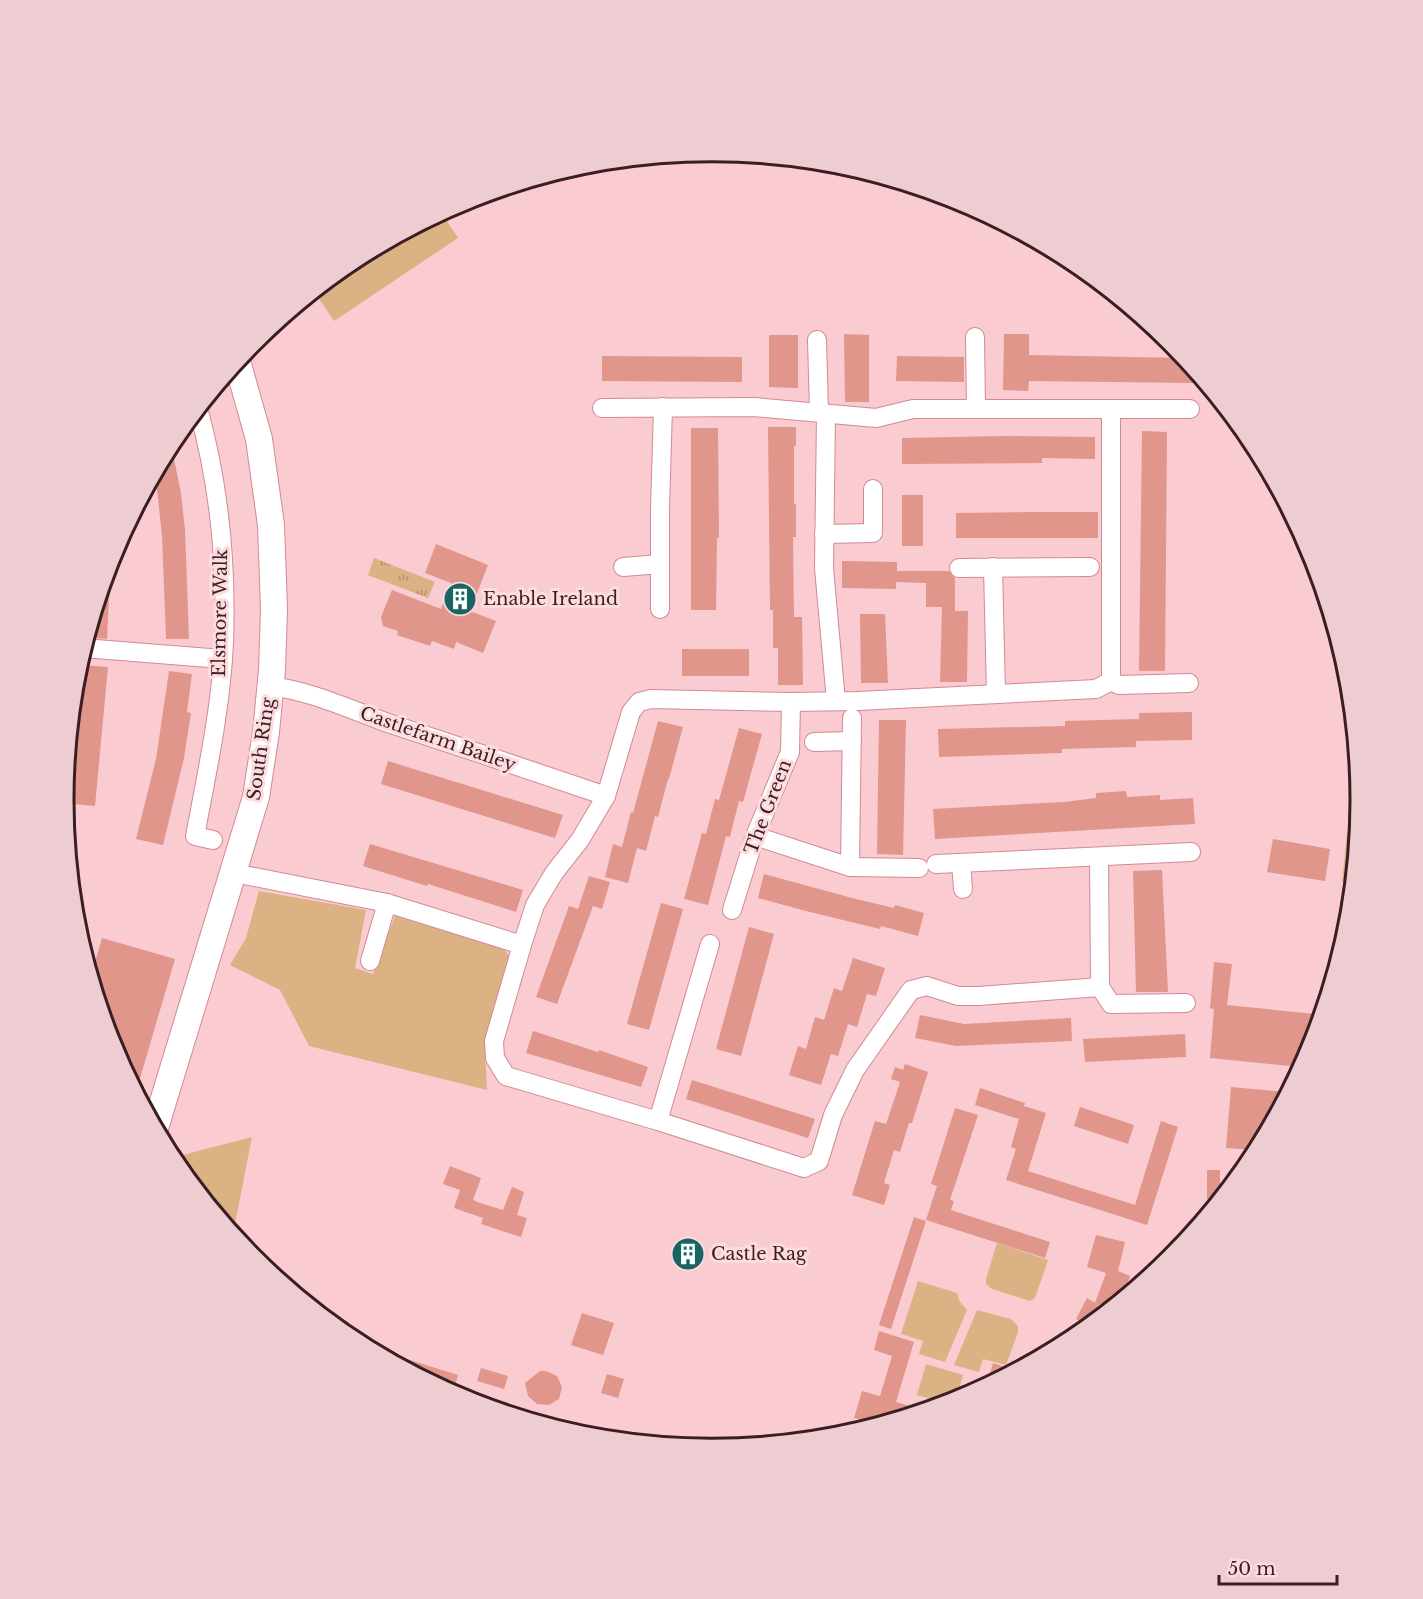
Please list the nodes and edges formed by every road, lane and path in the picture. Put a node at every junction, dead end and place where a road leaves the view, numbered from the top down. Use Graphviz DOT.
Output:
graph roads {
  1 [pos="975,337"];
  2 [pos="817,340"];
  3 [pos="240,370"];
  4 [pos="663,407"];
  5 [pos="602,408"];
  6 [pos="976,408"];
  7 [pos="1111,409"];
  8 [pos="1190,409"];
  9 [pos="823,413"];
  10 [pos="200,418"];
  11 [pos="873,489"];
  12 [pos="824,534"];
  13 [pos="660,564"];
  14 [pos="623,567"];
  15 [pos="993,567"];
  16 [pos="1090,567"];
  17 [pos="959,568"];
  18 [pos="660,609"];
  19 [pos="92,649"];
  20 [pos="222,659"];
  21 [pos="1111,681"];
  22 [pos="1189,683"];
  23 [pos="270,686"];
  24 [pos="996,694"];
  25 [pos="836,701"];
  26 [pos="790,702"];
  27 [pos="852,718"];
  28 [pos="852,741"];
  29 [pos="814,742"];
  30 [pos="606,796"];
  31 [pos="755,836"];
  32 [pos="213,840"];
  33 [pos="1191,852"];
  34 [pos="1099,857"];
  35 [pos="961,863"];
  36 [pos="850,867"];
  37 [pos="234,873"];
  38 [pos="963,889"];
  39 [pos="387,903"];
  40 [pos="732,910"];
  41 [pos="710,944"];
  42 [pos="522,945"];
  43 [pos="370,961"];
  44 [pos="1100,987"];
  45 [pos="1186,1003"];
  46 [pos="158,1117"];
  47 [pos="658,1121"];
  1 -- 6 [label="street"];
  2 -- 9 [label="street"];
  3 -- 23 [label="main road, South Ring"];
  4 -- 5 [label="street"];
  4 -- 9 [label="street"];
  4 -- 13 [label="street"];
  6 -- 7 [label="street"];
  6 -- 9 [label="street"];
  7 -- 8 [label="street"];
  7 -- 21 [label="street"];
  9 -- 12 [label="street"];
  10 -- 20 [label="street, Elsmore Walk"];
  11 -- 12 [label="street"];
  12 -- 25 [label="street"];
  13 -- 14 [label="street"];
  13 -- 18 [label="street"];
  15 -- 16 [label="street"];
  15 -- 17 [label="street"];
  15 -- 24 [label="street"];
  19 -- 20 [label="street"];
  20 -- 32 [label="street, Elsmore Walk"];
  21 -- 22 [label="street"];
  21 -- 24 [label="street"];
  23 -- 30 [label="street, Castlefarm Bailey"];
  23 -- 37 [label="main road, South Ring"];
  24 -- 25 [label="street"];
  25 -- 26 [label="street"];
  26 -- 30 [label="street"];
  26 -- 31 [label="street, The Green"];
  27 -- 28 [label="street"];
  28 -- 29 [label="street"];
  28 -- 36 [label="street"];
  30 -- 42 [label="street"];
  31 -- 36 [label="street"];
  31 -- 40 [label="street, The Green"];
  33 -- 34 [label="street"];
  34 -- 35 [label="street"];
  34 -- 44 [label="street"];
  35 -- 36 [label="street"];
  35 -- 38 [label="street"];
  37 -- 39 [label="street"];
  37 -- 46 [label="main road, South Ring"];
  39 -- 42 [label="street"];
  39 -- 43 [label="street"];
  41 -- 47 [label="street"];
  42 -- 47 [label="street"];
  44 -- 45 [label="street"];
  44 -- 47 [label="street"];
}
